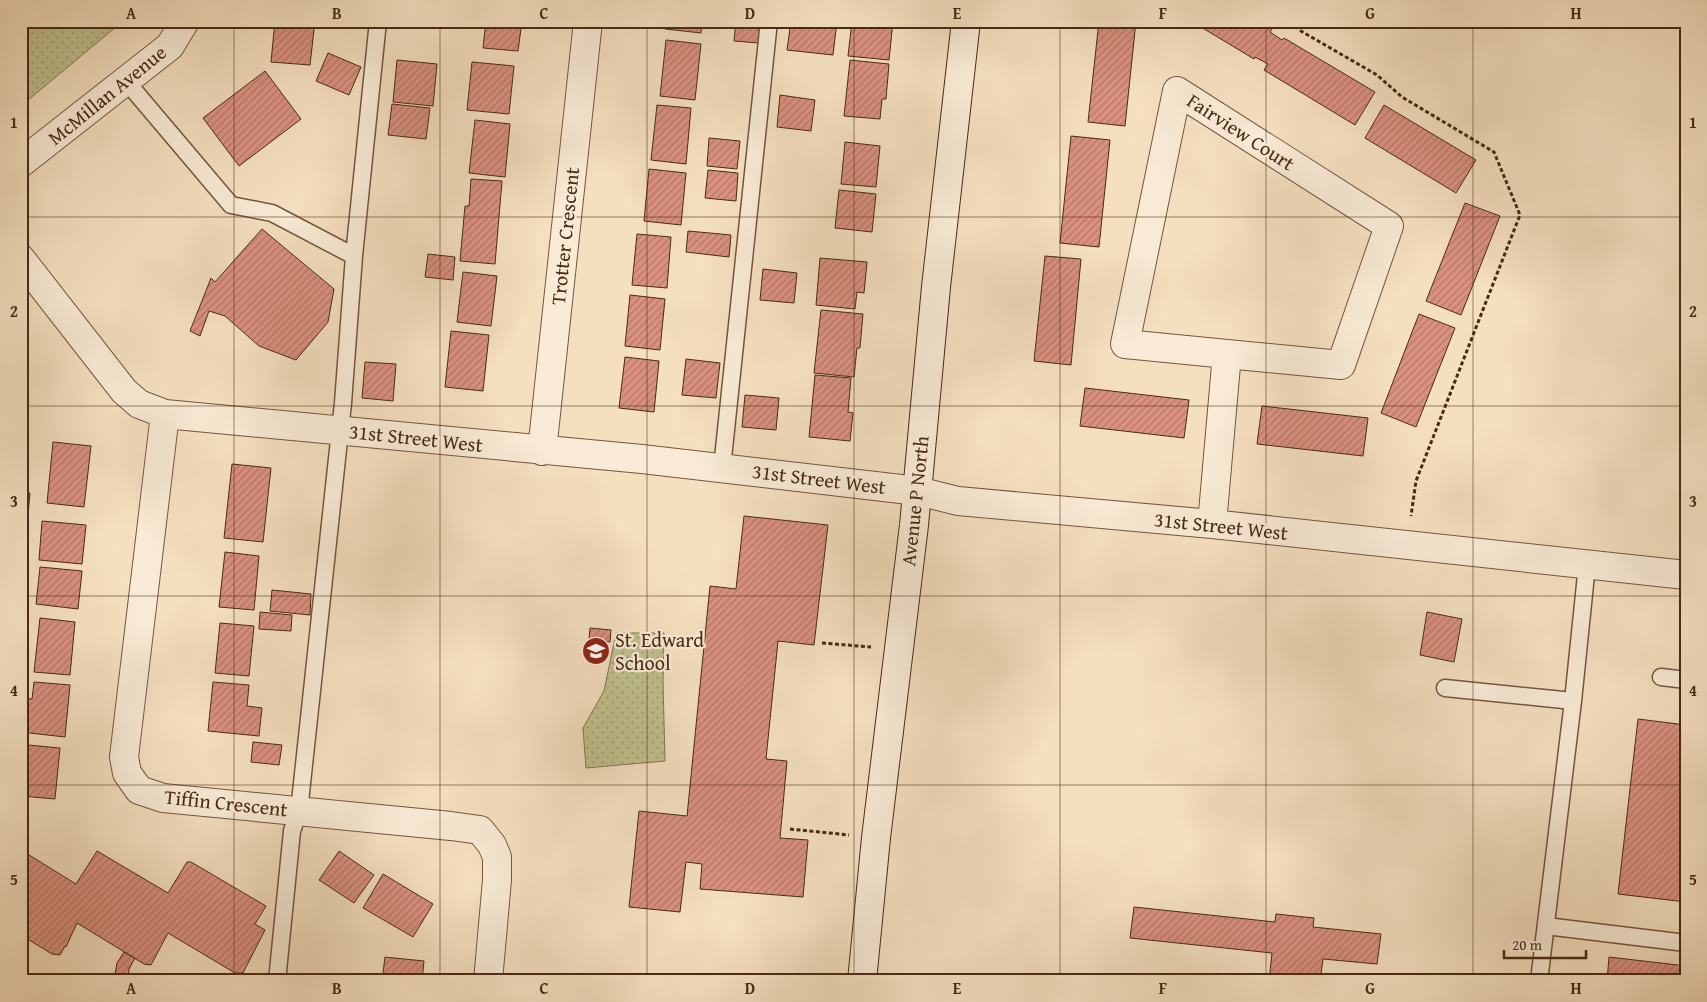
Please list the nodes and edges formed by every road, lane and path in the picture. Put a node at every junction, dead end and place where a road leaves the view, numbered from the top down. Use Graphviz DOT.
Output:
graph roads {
  1 [pos="185,21"];
  2 [pos="378,21"];
  3 [pos="588,21"];
  4 [pos="769,21"];
  5 [pos="966,21"];
  6 [pos="1291,21"];
  7 [pos="126,81"];
  8 [pos="21,163"];
  9 [pos="354,256"];
  10 [pos="21,259"];
  11 [pos="1227,354"];
  12 [pos="165,414"];
  13 [pos="341,430"];
  14 [pos="542,451"];
  15 [pos="722,468"];
  16 [pos="918,491"];
  17 [pos="1411,516"];
  18 [pos="1212,524"];
  19 [pos="1587,565"];
  20 [pos="1686,575"];
  21 [pos="822,643"];
  22 [pos="871,647"];
  23 [pos="1661,677"];
  24 [pos="1686,680"];
  25 [pos="1445,688"];
  26 [pos="1573,701"];
  27 [pos="299,811"];
  28 [pos="790,829"];
  29 [pos="851,836"];
  30 [pos="1546,926"];
  31 [pos="1686,943"];
  32 [pos="277,981"];
  33 [pos="488,981"];
  34 [pos="862,981"];
  35 [pos="1539,981"];
  1 -- 7 [label="street, McMillan Avenue"];
  2 -- 9 [label="lane"];
  3 -- 14 [label="street, Trotter Crescent"];
  4 -- 15 [label="lane"];
  5 -- 16 [label="street, Avenue P North"];
  6 -- 17 [label="path"];
  7 -- 8 [label="street, McMillan Avenue"];
  7 -- 9 [label="lane"];
  9 -- 13 [label="lane"];
  10 -- 12 [label="street, 31st Street West"];
  11 -- 11 [label="street, Fairview Court"];
  11 -- 18 [label="street"];
  12 -- 13 [label="street, 31st Street West"];
  12 -- 27 [label="street, Tiffin Crescent"];
  13 -- 14 [label="street, 31st Street West"];
  13 -- 27 [label="lane"];
  14 -- 15 [label="street, 31st Street West"];
  15 -- 16 [label="street, 31st Street West"];
  16 -- 18 [label="street, 31st Street West"];
  16 -- 34 [label="street, Avenue P North"];
  18 -- 19 [label="street, 31st Street West"];
  19 -- 20 [label="street, 31st Street West"];
  19 -- 26 [label="lane"];
  21 -- 22 [label="path"];
  23 -- 24 [label="lane"];
  25 -- 26 [label="lane"];
  26 -- 30 [label="lane"];
  27 -- 32 [label="lane"];
  27 -- 33 [label="street, Tiffin Crescent"];
  28 -- 29 [label="path"];
  30 -- 31 [label="lane"];
  30 -- 35 [label="lane"];
}
